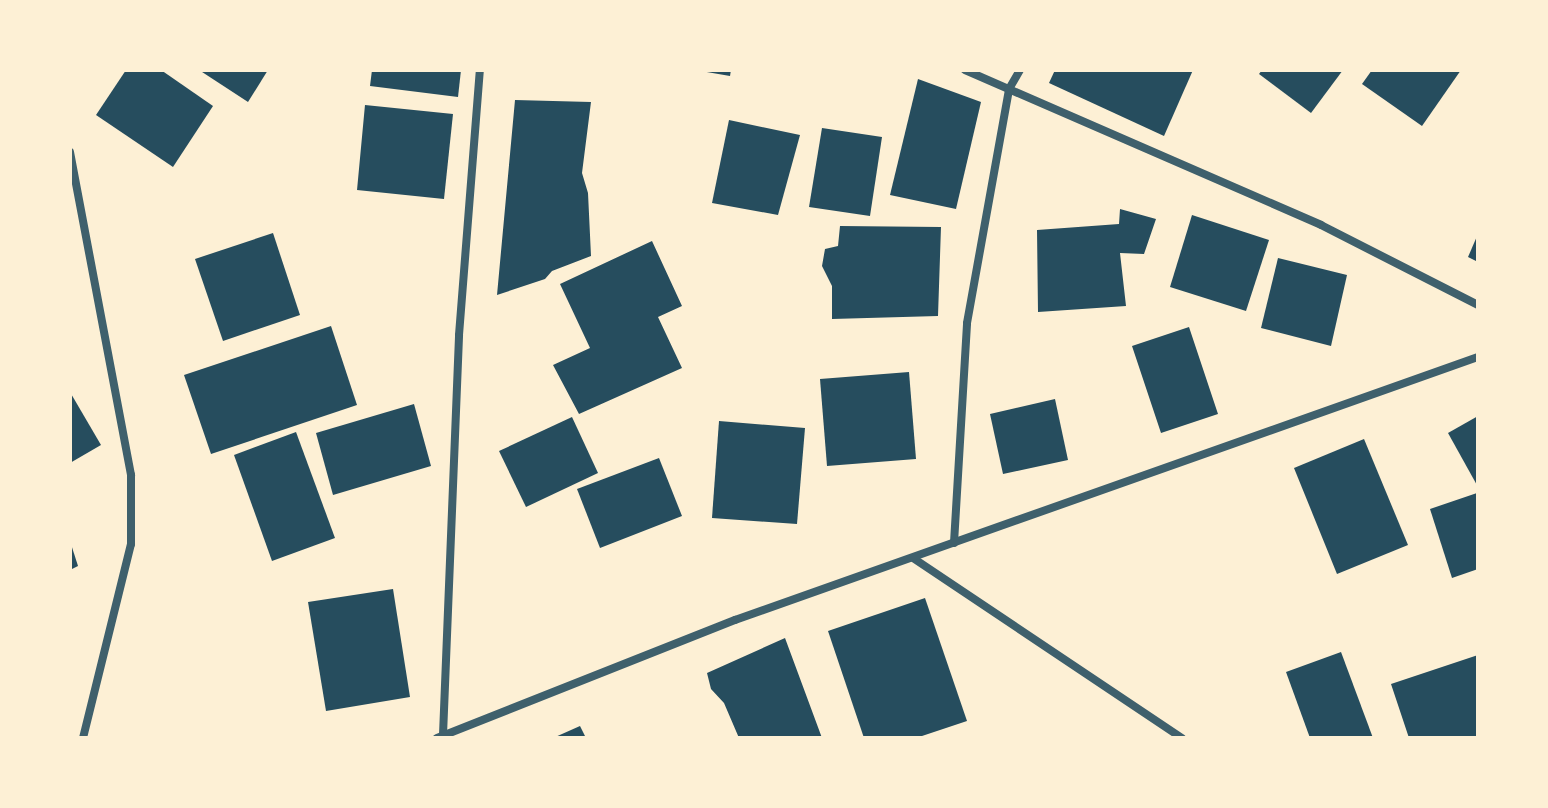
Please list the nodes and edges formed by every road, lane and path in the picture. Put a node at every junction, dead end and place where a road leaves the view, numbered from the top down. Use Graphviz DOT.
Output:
graph roads {
  1 [pos="480,70"];
  2 [pos="965,70"];
  3 [pos="1020,70"];
  4 [pos="1009,89"];
  5 [pos="70,152"];
  6 [pos="72,167"];
  7 [pos="1478,305"];
  8 [pos="1478,357"];
  9 [pos="954,543"];
  10 [pos="913,558"];
  11 [pos="440,737"];
  12 [pos="83,738"];
  13 [pos="1182,738"];
  1 -- 11 [label="street"];
  2 -- 4 [label="street"];
  3 -- 4 [label="street"];
  4 -- 7 [label="street"];
  4 -- 9 [label="street"];
  5 -- 6 [label="street"];
  6 -- 12 [label="street"];
  8 -- 9 [label="street"];
  9 -- 10 [label="street"];
  10 -- 11 [label="street"];
  10 -- 13 [label="street"];
}
